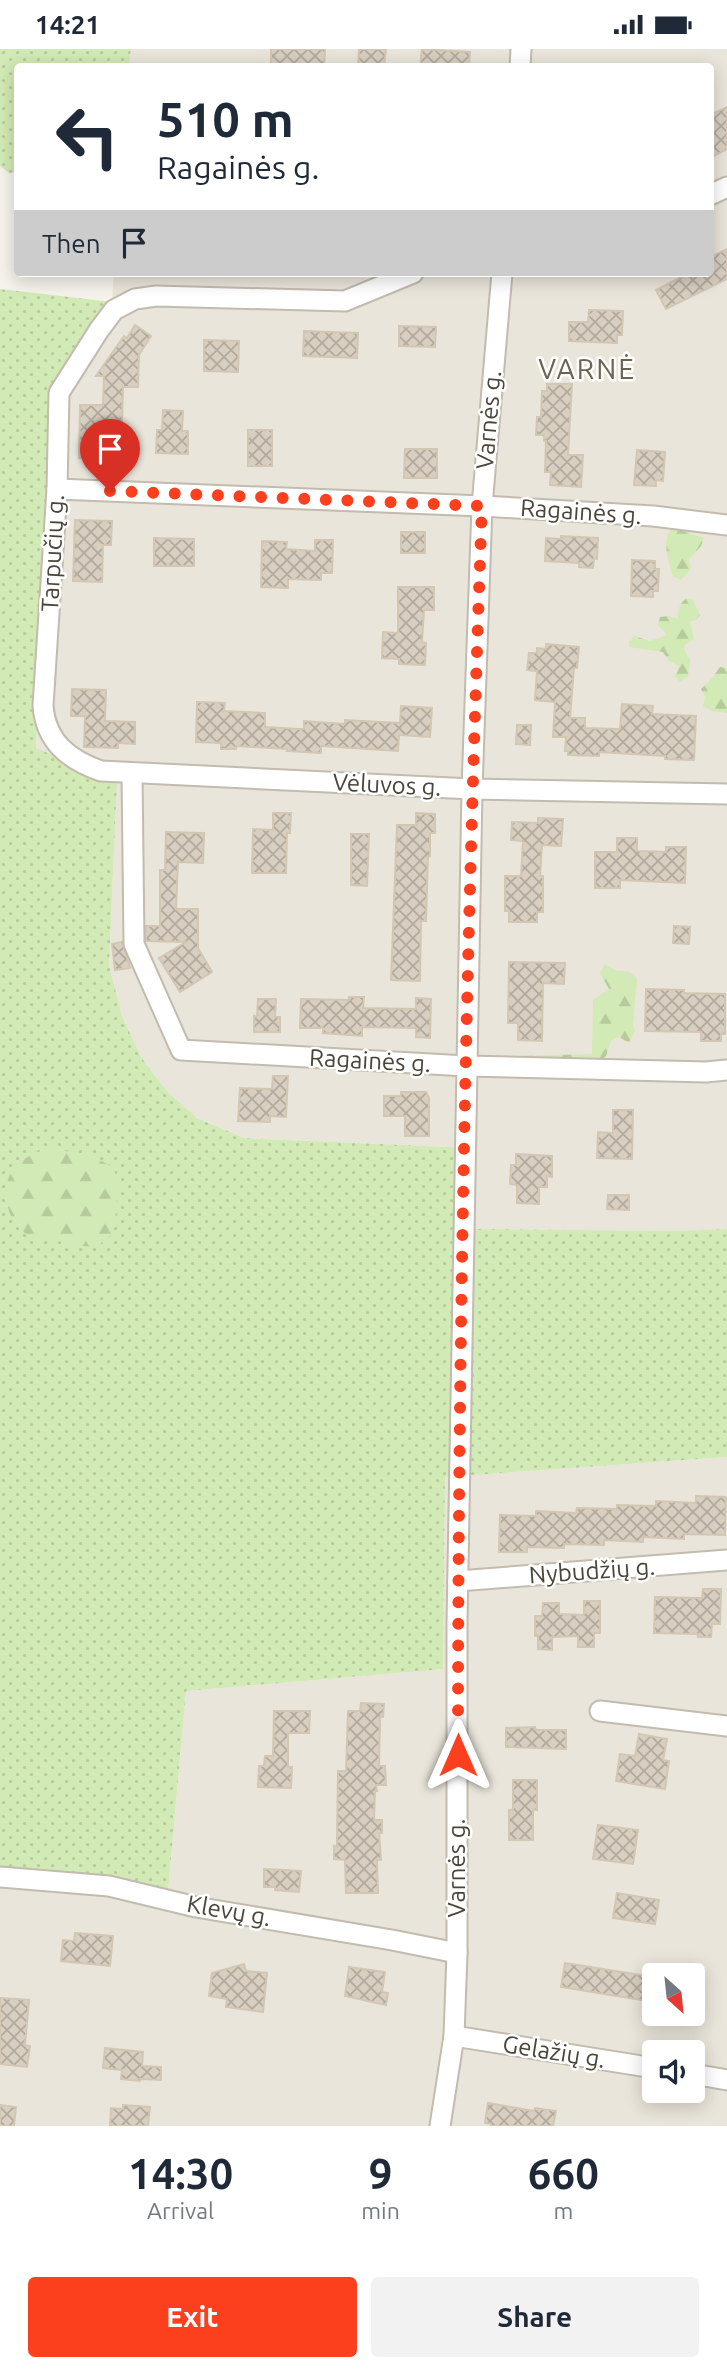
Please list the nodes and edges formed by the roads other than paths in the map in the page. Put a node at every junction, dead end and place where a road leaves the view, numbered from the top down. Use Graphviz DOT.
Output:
graph roads {
  1 [pos="402,277"];
  2 [pos="502,277"];
  3 [pos="57,489"];
  4 [pos="482,506"];
  5 [pos="727,525"];
  6 [pos="132,773"];
  7 [pos="472,789"];
  8 [pos="727,794"];
  9 [pos="466,1066"];
  10 [pos="727,1070"];
  11 [pos="727,1560"];
  12 [pos="458,1581"];
  13 [pos="600,1711"];
  14 [pos="727,1726"];
  15 [pos="0,1877"];
  16 [pos="457,1953"];
  17 [pos="454,2036"];
  18 [pos="642,2066"];
  19 [pos="705,2076"];
  20 [pos="727,2080"];
  21 [pos="440,2126"];
  1 -- 3 [label="street, Tarpučių g."];
  2 -- 4 [label="street, Varnės g."];
  3 -- 4 [label="street, Ragainės g."];
  3 -- 6 [label="street, Tarpučių g."];
  4 -- 5 [label="street, Ragainės g."];
  4 -- 7 [label="street, Varnės g."];
  6 -- 7 [label="street, Vėluvos g."];
  6 -- 9 [label="street, Ragainės g."];
  7 -- 8 [label="street, Vėluvos g."];
  7 -- 9 [label="street, Varnės g."];
  9 -- 10 [label="street, Ragainės g."];
  9 -- 12 [label="street, Varnės g."];
  11 -- 12 [label="street, Nybudžių g."];
  12 -- 16 [label="street, Varnės g."];
  13 -- 14 [label="street"];
  15 -- 16 [label="street, Klevų g."];
  16 -- 17 [label="street, Varnės g."];
  17 -- 18 [label="street, Gelažių g."];
  17 -- 21 [label="street, Varnės g."];
  19 -- 20 [label="street"];
}
